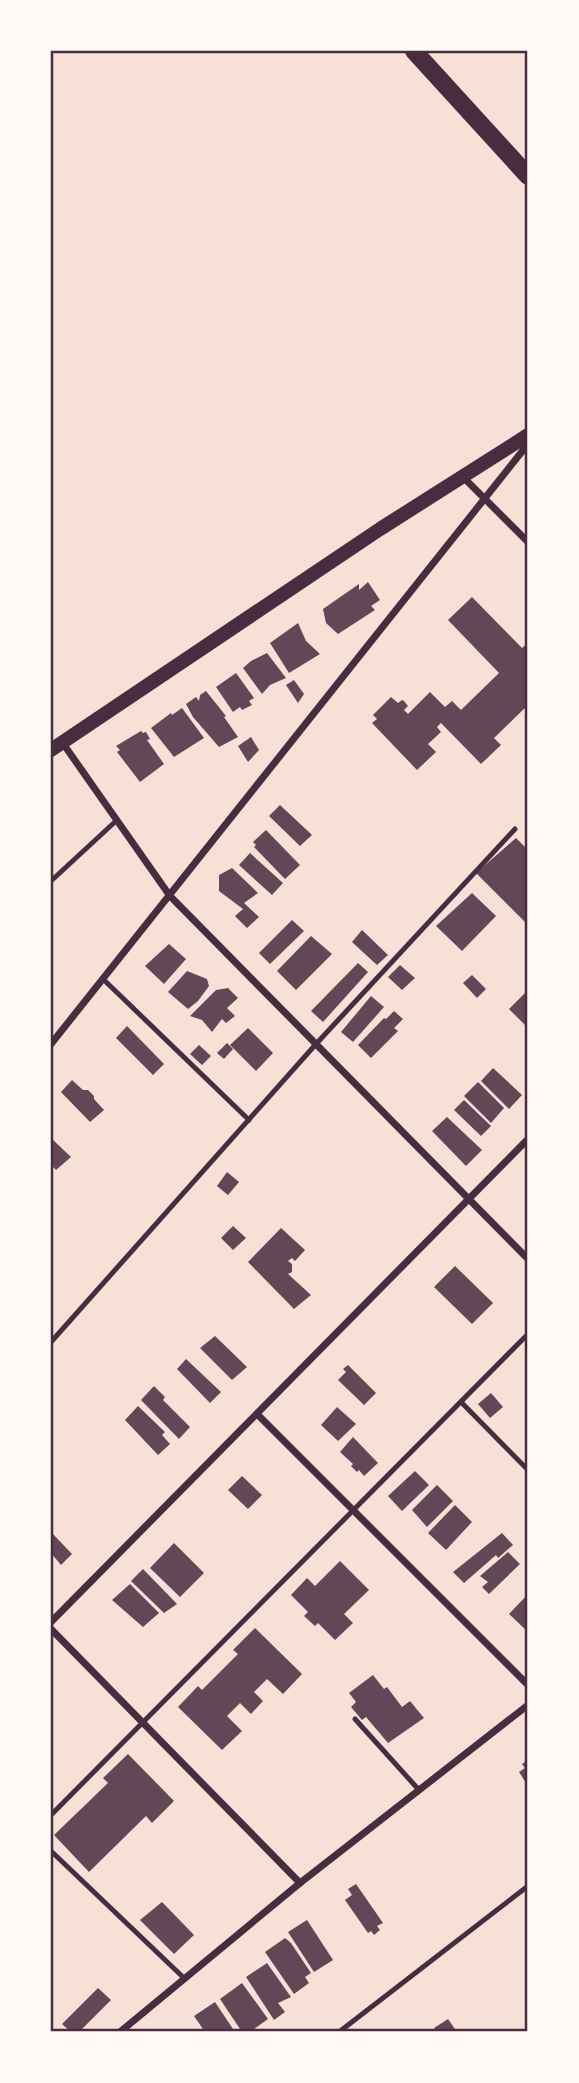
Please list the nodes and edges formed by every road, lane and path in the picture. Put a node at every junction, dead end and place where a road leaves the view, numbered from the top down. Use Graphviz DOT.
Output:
graph roads {
  1 [pos="414,51"];
  2 [pos="528,176"];
  3 [pos="528,435"];
  4 [pos="528,444"];
  5 [pos="463,477"];
  6 [pos="485,499"];
  7 [pos="528,542"];
  8 [pos="56,746"];
  9 [pos="117,820"];
  10 [pos="515,829"];
  11 [pos="51,881"];
  12 [pos="170,896"];
  13 [pos="103,979"];
  14 [pos="51,1044"];
  15 [pos="316,1044"];
  16 [pos="249,1120"];
  17 [pos="528,1139"];
  18 [pos="468,1199"];
  19 [pos="528,1259"];
  20 [pos="528,1334"];
  21 [pos="51,1342"];
  22 [pos="461,1402"];
  23 [pos="257,1414"];
  24 [pos="528,1471"];
  25 [pos="353,1510"];
  26 [pos="51,1622"];
  27 [pos="51,1629"];
  28 [pos="528,1685"];
  29 [pos="528,1705"];
  30 [pos="355,1719"];
  31 [pos="143,1723"];
  32 [pos="419,1790"];
  33 [pos="51,1815"];
  34 [pos="51,1851"];
  35 [pos="300,1883"];
  36 [pos="528,1886"];
  37 [pos="185,1979"];
  38 [pos="120,2032"];
  39 [pos="339,2032"];
  1 -- 2 [label="highway"];
  3 -- 5 [label="main road"];
  4 -- 6 [label="street"];
  5 -- 6 [label="street"];
  5 -- 8 [label="main road"];
  6 -- 7 [label="street"];
  6 -- 12 [label="street"];
  8 -- 9 [label="street"];
  9 -- 11 [label="lane"];
  9 -- 12 [label="street"];
  10 -- 15 [label="lane"];
  12 -- 13 [label="street"];
  12 -- 15 [label="street"];
  13 -- 14 [label="street"];
  13 -- 16 [label="lane"];
  15 -- 16 [label="lane"];
  15 -- 18 [label="street"];
  16 -- 21 [label="lane"];
  17 -- 18 [label="street"];
  18 -- 19 [label="street"];
  18 -- 23 [label="street"];
  20 -- 22 [label="lane"];
  22 -- 24 [label="lane"];
  22 -- 25 [label="lane"];
  23 -- 25 [label="street"];
  23 -- 26 [label="street"];
  25 -- 28 [label="street"];
  25 -- 31 [label="lane"];
  27 -- 31 [label="street"];
  29 -- 32 [label="street"];
  30 -- 32 [label="lane"];
  31 -- 33 [label="lane"];
  31 -- 35 [label="street"];
  32 -- 35 [label="street"];
  34 -- 37 [label="lane"];
  35 -- 37 [label="street"];
  36 -- 39 [label="lane"];
  37 -- 38 [label="street"];
}
